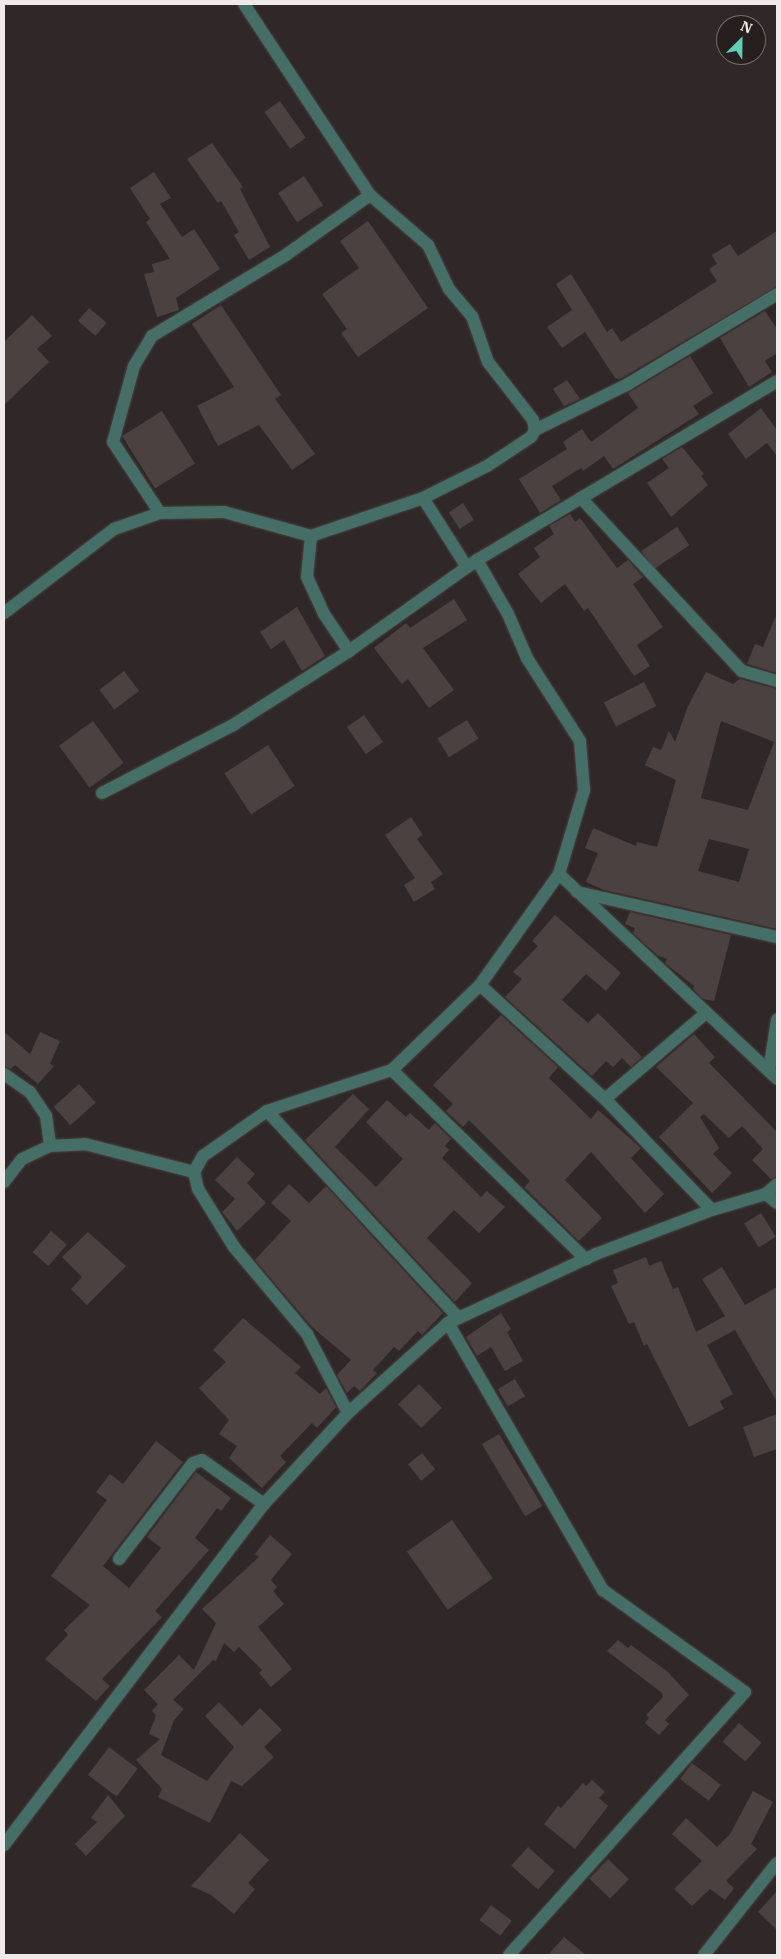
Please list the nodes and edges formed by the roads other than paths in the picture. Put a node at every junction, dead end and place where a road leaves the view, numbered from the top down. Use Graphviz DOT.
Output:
graph roads {
  1 [pos="244,4"];
  2 [pos="370,195"];
  3 [pos="777,294"];
  4 [pos="777,381"];
  5 [pos="535,430"];
  6 [pos="423,498"];
  7 [pos="581,498"];
  8 [pos="160,513"];
  9 [pos="311,536"];
  10 [pos="472,563"];
  11 [pos="4,613"];
  12 [pos="349,651"];
  13 [pos="777,681"];
  14 [pos="102,793"];
  15 [pos="559,874"];
  16 [pos="577,892"];
  17 [pos="777,937"];
  18 [pos="480,984"];
  19 [pos="706,1013"];
  20 [pos="777,1020"];
  21 [pos="392,1070"];
  22 [pos="4,1074"];
  23 [pos="773,1075"];
  24 [pos="605,1100"];
  25 [pos="268,1111"];
  26 [pos="50,1146"];
  27 [pos="194,1172"];
  28 [pos="4,1182"];
  29 [pos="777,1184"];
  30 [pos="766,1194"];
  31 [pos="777,1203"];
  32 [pos="712,1210"];
  33 [pos="586,1259"];
  34 [pos="453,1321"];
  35 [pos="348,1413"];
  36 [pos="264,1504"];
  37 [pos="119,1559"];
  38 [pos="4,1845"];
  39 [pos="777,1863"];
  40 [pos="509,1955"];
  41 [pos="704,1955"];
  1 -- 2 [label="street"];
  2 -- 5 [label="street"];
  2 -- 8 [label="street"];
  3 -- 5 [label="street"];
  4 -- 7 [label="street"];
  5 -- 6 [label="street"];
  6 -- 9 [label="street"];
  6 -- 10 [label="street"];
  7 -- 10 [label="street"];
  7 -- 13 [label="street"];
  8 -- 9 [label="street"];
  8 -- 11 [label="street"];
  9 -- 12 [label="street"];
  10 -- 12 [label="street"];
  10 -- 15 [label="street"];
  12 -- 14 [label="street"];
  15 -- 16 [label="street"];
  15 -- 18 [label="street"];
  16 -- 17 [label="street"];
  16 -- 19 [label="street"];
  18 -- 21 [label="street"];
  18 -- 24 [label="street"];
  19 -- 23 [label="street"];
  19 -- 24 [label="street"];
  20 -- 23 [label="street"];
  21 -- 25 [label="street"];
  21 -- 33 [label="street"];
  22 -- 26 [label="street"];
  24 -- 32 [label="street"];
  25 -- 27 [label="street"];
  25 -- 34 [label="street"];
  26 -- 27 [label="street"];
  26 -- 28 [label="street"];
  27 -- 35 [label="street"];
  29 -- 30 [label="street"];
  30 -- 31 [label="street"];
  30 -- 32 [label="street"];
  32 -- 33 [label="street"];
  33 -- 34 [label="street"];
  34 -- 35 [label="street"];
  34 -- 40 [label="street"];
  35 -- 36 [label="street"];
  36 -- 37 [label="street"];
  36 -- 38 [label="street"];
  39 -- 41 [label="street"];
}
